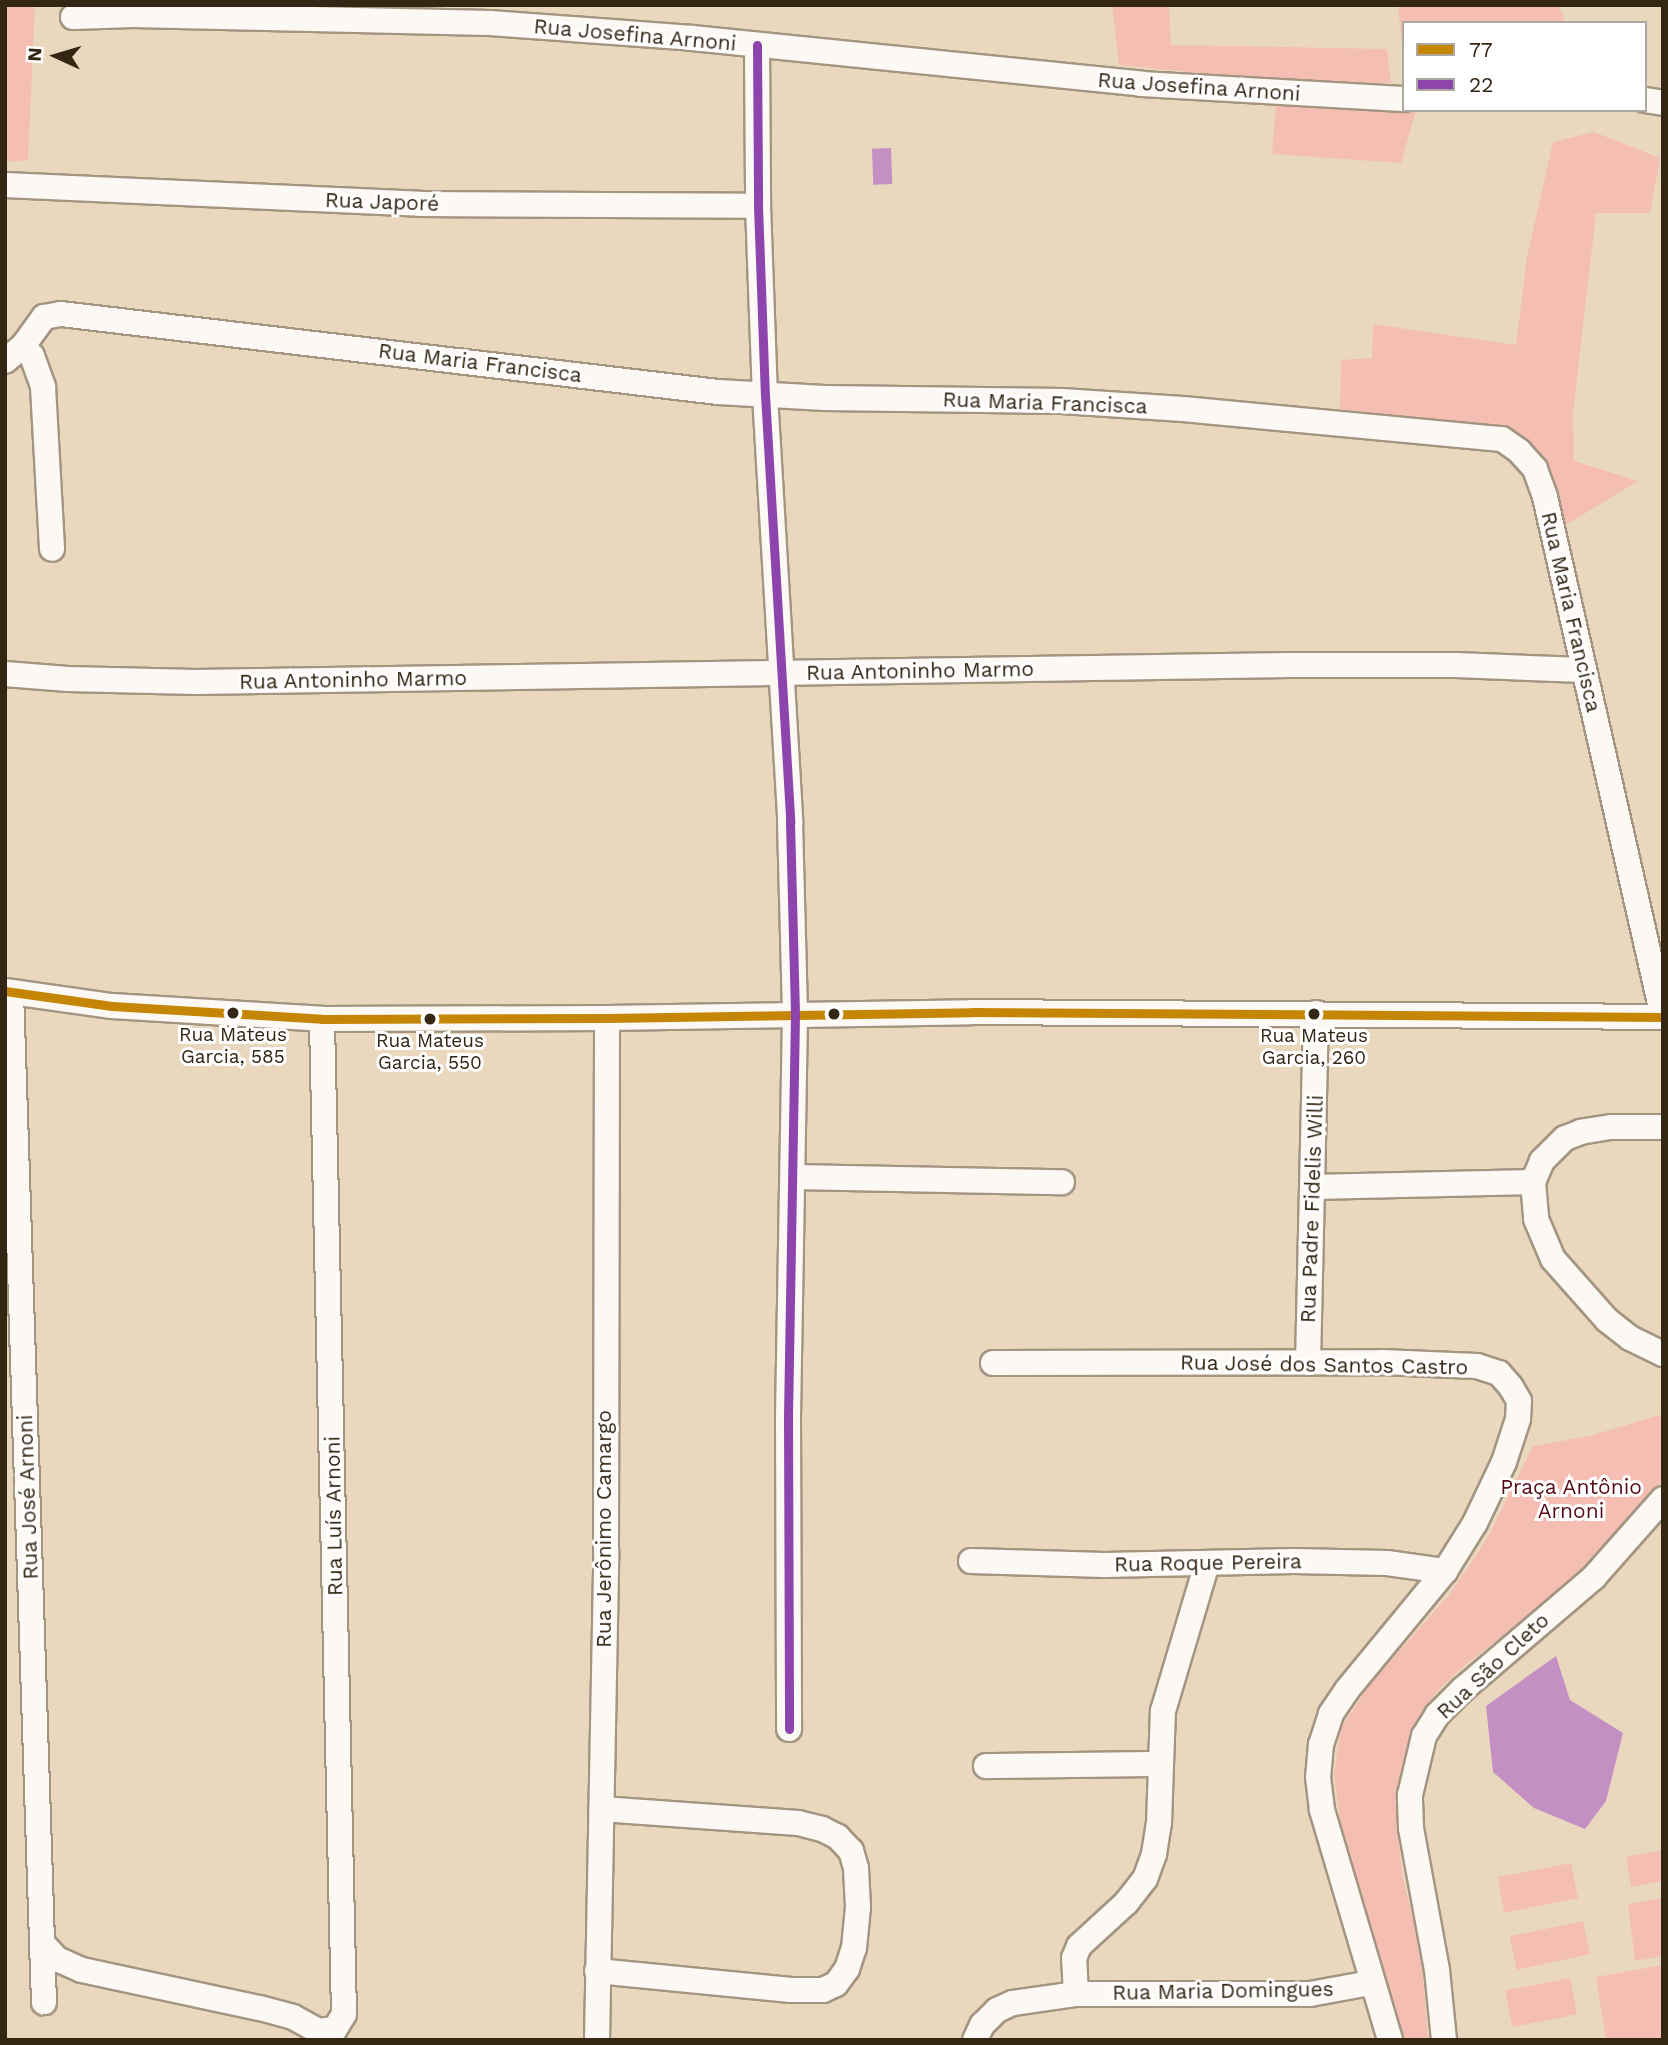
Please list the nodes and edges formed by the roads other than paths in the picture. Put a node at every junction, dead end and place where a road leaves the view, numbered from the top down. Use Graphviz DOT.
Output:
graph roads {
  1 [pos="298,13"];
  2 [pos="73,17"];
  3 [pos="757,45"];
  4 [pos="1402,99"];
  5 [pos="5,185"];
  6 [pos="758,206"];
  7 [pos="14,353"];
  8 [pos="765,395"];
  9 [pos="51,549"];
  10 [pos="1583,670"];
  11 [pos="780,673"];
  12 [pos="5,674"];
  13 [pos="8,992"];
  14 [pos="1316,1013"];
  15 [pos="795,1015"];
  16 [pos="1663,1017"];
  17 [pos="607,1018"];
  18 [pos="322,1019"];
  19 [pos="1663,1127"];
  20 [pos="793,1177"];
  21 [pos="1062,1182"];
  22 [pos="1533,1182"];
  23 [pos="1313,1187"];
  24 [pos="1663,1354"];
  25 [pos="993,1363"];
  26 [pos="1308,1363"];
  27 [pos="1663,1499"];
  28 [pos="971,1561"];
  29 [pos="1207,1563"];
  30 [pos="1445,1572"];
  31 [pos="789,1729"];
  32 [pos="1160,1765"];
  33 [pos="986,1766"];
  34 [pos="601,1809"];
  35 [pos="43,1944"];
  36 [pos="597,1971"];
  37 [pos="1370,1983"];
  38 [pos="1076,1994"];
  39 [pos="44,2002"];
  40 [pos="597,2040"];
  41 [pos="975,2040"];
  42 [pos="1390,2040"];
  43 [pos="1444,2040"];
  1 -- 2 [label="street, Rua Josefina Arnoni"];
  1 -- 3 [label="street, Rua Josefina Arnoni"];
  3 -- 4 [label="street, Rua Josefina Arnoni"];
  3 -- 6 [label="street"];
  5 -- 6 [label="street, Rua Japoré"];
  6 -- 8 [label="street"];
  7 -- 8 [label="street, Rua Maria Francisca"];
  7 -- 9 [label="street"];
  8 -- 10 [label="street, Rua Maria Francisca"];
  8 -- 11 [label="street"];
  10 -- 11 [label="street, Rua Antoninho Marmo"];
  10 -- 16 [label="street, Rua Maria Francisca"];
  11 -- 12 [label="street, Rua Antoninho Marmo"];
  11 -- 15 [label="street"];
  13 -- 18 [label="street"];
  13 -- 35 [label="street, Rua José Arnoni"];
  14 -- 15 [label="street"];
  14 -- 16 [label="street"];
  14 -- 23 [label="street, Rua Padre Fidelis Willi"];
  15 -- 17 [label="street"];
  15 -- 20 [label="street"];
  17 -- 18 [label="street"];
  17 -- 34 [label="street, Rua Jerônimo Camargo"];
  18 -- 35 [label="street, Rua Luís Arnoni"];
  19 -- 22 [label="street"];
  20 -- 21 [label="street"];
  20 -- 31 [label="street"];
  22 -- 23 [label="street"];
  22 -- 24 [label="street"];
  23 -- 26 [label="street, Rua Padre Fidelis Willi"];
  25 -- 26 [label="street, Rua José dos Santos Castro"];
  26 -- 30 [label="street, Rua José dos Santos Castro"];
  27 -- 43 [label="street, Rua São Cleto"];
  28 -- 29 [label="street, Rua Roque Pereira"];
  29 -- 30 [label="street, Rua Roque Pereira"];
  29 -- 32 [label="street"];
  30 -- 37 [label="street, Rua José dos Santos Castro"];
  32 -- 33 [label="street"];
  32 -- 38 [label="street"];
  34 -- 36 [label="street, Rua Jerônimo Camargo"];
  34 -- 36 [label="street"];
  35 -- 39 [label="street, Rua José Arnoni"];
  36 -- 40 [label="street, Rua Jerônimo Camargo"];
  37 -- 38 [label="street, Rua Maria Domingues"];
  37 -- 42 [label="street, Rua José dos Santos Castro"];
  38 -- 41 [label="street, Rua Maria Domingues"];
}
